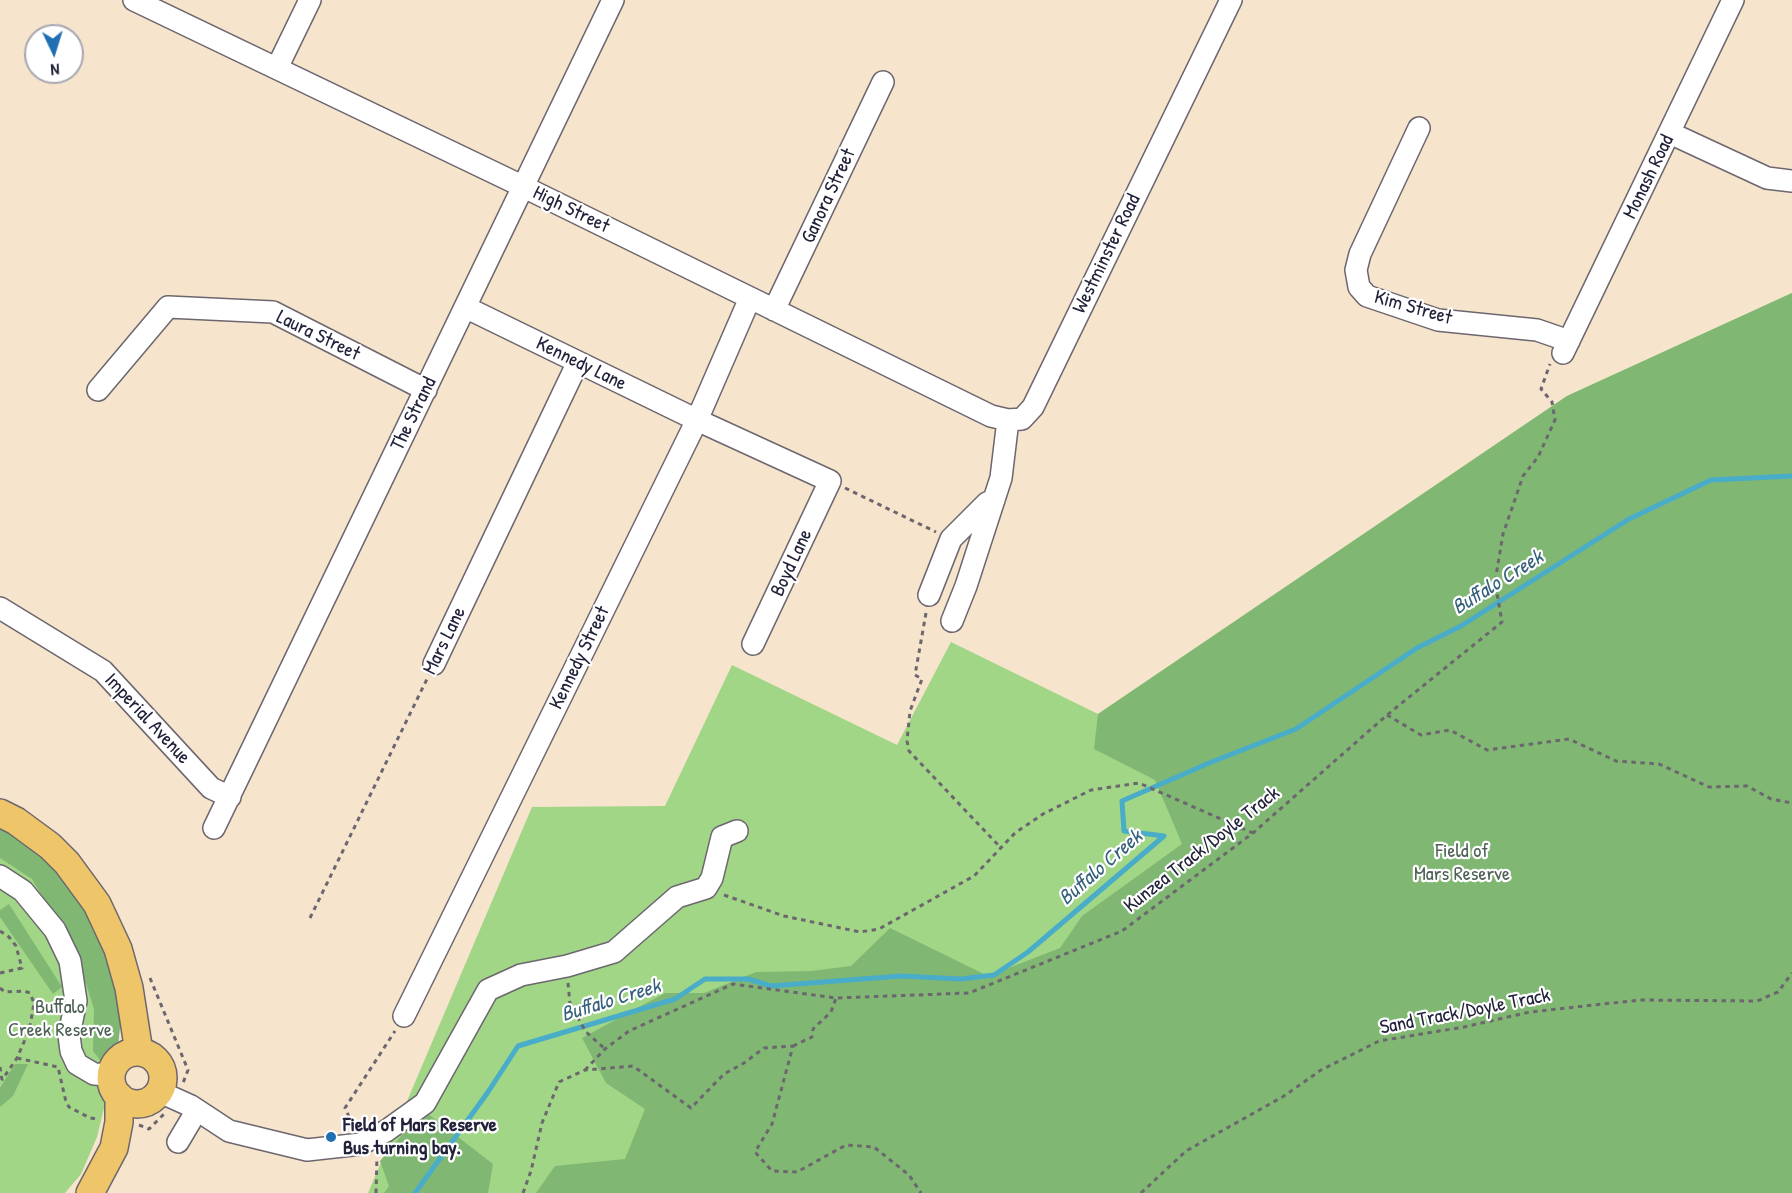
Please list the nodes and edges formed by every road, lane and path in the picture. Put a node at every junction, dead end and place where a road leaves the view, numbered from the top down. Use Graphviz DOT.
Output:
graph roads {
  1 [pos="134,0"];
  2 [pos="310,0"];
  3 [pos="614,0"];
  4 [pos="1230,0"];
  5 [pos="1733,0"];
  6 [pos="277,68"];
  7 [pos="883,82"];
  8 [pos="1419,128"];
  9 [pos="1670,132"];
  10 [pos="1792,181"];
  11 [pos="524,187"];
  12 [pos="750,298"];
  13 [pos="465,307"];
  14 [pos="774,310"];
  15 [pos="1566,347"];
  16 [pos="578,362"];
  17 [pos="98,390"];
  18 [pos="426,390"];
  19 [pos="697,420"];
  20 [pos="1008,420"];
  21 [pos="830,481"];
  22 [pos="994,499"];
  23 [pos="951,539"];
  24 [pos="929,595"];
  25 [pos="0,608"];
  26 [pos="952,621"];
  27 [pos="753,644"];
  28 [pos="434,664"];
  29 [pos="1387,715"];
  30 [pos="230,797"];
  31 [pos="1792,803"];
  32 [pos="0,813"];
  33 [pos="214,828"];
  34 [pos="737,831"];
  35 [pos="1252,833"];
  36 [pos="1000,847"];
  37 [pos="0,876"];
  38 [pos="706,888"];
  39 [pos="310,918"];
  40 [pos="0,931"];
  41 [pos="567,966"];
  42 [pos="0,973"];
  43 [pos="1792,973"];
  44 [pos="0,988"];
  45 [pos="836,999"];
  46 [pos="404,1016"];
  47 [pos="793,1046"];
  48 [pos="605,1049"];
  49 [pos="139,1052"];
  50 [pos="17,1058"];
  51 [pos="0,1067"];
  52 [pos="58,1067"];
  53 [pos="585,1070"];
  54 [pos="1,1081"];
  55 [pos="115,1086"];
  56 [pos="154,1097"];
  57 [pos="196,1110"];
  58 [pos="178,1142"];
  59 [pos="364,1143"];
  60 [pos="90,1193"];
  61 [pos="102,1193"];
  62 [pos="376,1193"];
  63 [pos="524,1193"];
  64 [pos="921,1193"];
  65 [pos="1141,1193"];
  1 -- 6 [label="street, High Street"];
  2 -- 6 [label="street"];
  3 -- 11 [label="street, The Strand"];
  4 -- 20 [label="street, Westminster Road"];
  5 -- 9 [label="street, Monash Road"];
  6 -- 11 [label="street, High Street"];
  7 -- 14 [label="street, Ganora Street"];
  8 -- 15 [label="street, Kim Street"];
  9 -- 10 [label="street"];
  9 -- 15 [label="street, Monash Road"];
  11 -- 12 [label="street, High Street"];
  11 -- 13 [label="street, The Strand"];
  12 -- 14 [label="street, High Street"];
  12 -- 19 [label="street, Kennedy Street"];
  13 -- 16 [label="street, Kennedy Lane"];
  13 -- 18 [label="street, The Strand"];
  14 -- 20 [label="street, High Street"];
  15 -- 29 [label="path, Kunzea Track/Doyle Track"];
  16 -- 19 [label="street, Kennedy Lane"];
  16 -- 28 [label="street, Mars Lane"];
  17 -- 18 [label="street, Laura Street"];
  18 -- 30 [label="street, The Strand"];
  19 -- 21 [label="street"];
  19 -- 46 [label="street, Kennedy Street"];
  20 -- 22 [label="street"];
  21 -- 23 [label="path"];
  21 -- 27 [label="street, Boyd Lane"];
  22 -- 23 [label="street"];
  22 -- 26 [label="street"];
  23 -- 24 [label="street"];
  24 -- 36 [label="path"];
  25 -- 30 [label="street, Imperial Avenue"];
  28 -- 39 [label="path, Mars Lane"];
  29 -- 31 [label="path"];
  29 -- 35 [label="path, Kunzea Track/Doyle Track"];
  30 -- 33 [label="street, The Strand"];
  32 -- 49 [label="main road"];
  34 -- 38 [label="street"];
  35 -- 36 [label="path"];
  35 -- 45 [label="path, Kunzea Track/Doyle Track"];
  36 -- 38 [label="path"];
  37 -- 55 [label="street"];
  38 -- 41 [label="street"];
  40 -- 42 [label="path"];
  41 -- 48 [label="path"];
  41 -- 59 [label="street"];
  43 -- 65 [label="path, Sand Track/Doyle Track"];
  44 -- 50 [label="path"];
  45 -- 47 [label="path"];
  45 -- 48 [label="path, Kunzea Track/Doyle Track"];
  46 -- 59 [label="path"];
  47 -- 53 [label="path"];
  47 -- 64 [label="path"];
  48 -- 53 [label="path, Kunzea Track/Doyle Track"];
  49 -- 55 [label="main road"];
  49 -- 56 [label="main road"];
  50 -- 52 [label="path"];
  50 -- 54 [label="path"];
  51 -- 54 [label="path"];
  53 -- 63 [label="path"];
  55 -- 56 [label="main road"];
  55 -- 60 [label="main road"];
  56 -- 57 [label="street"];
  56 -- 61 [label="main road"];
  57 -- 58 [label="street"];
  57 -- 59 [label="street"];
  59 -- 62 [label="path"];
}
